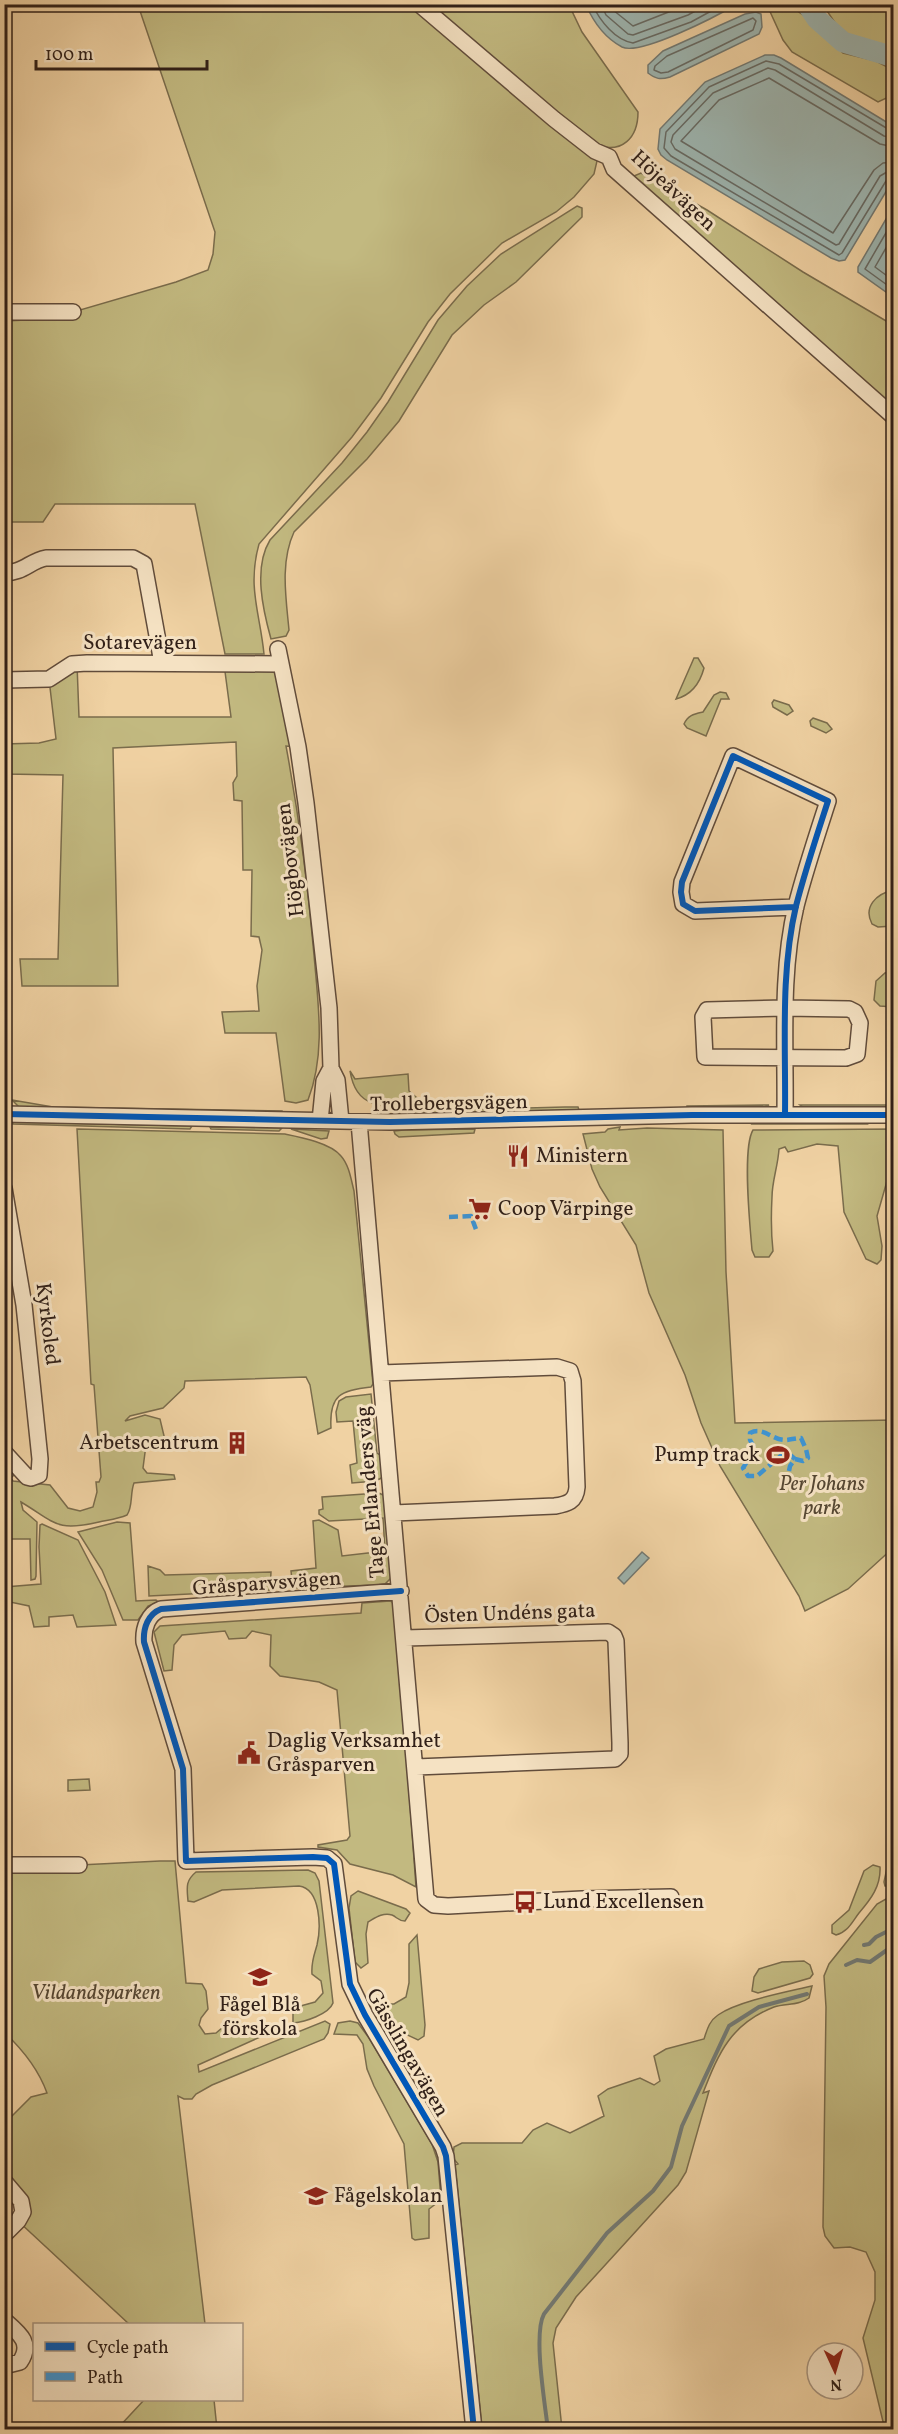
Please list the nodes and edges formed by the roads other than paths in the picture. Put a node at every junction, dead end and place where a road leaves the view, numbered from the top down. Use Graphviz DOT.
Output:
graph roads {
  1 [pos="419,4"];
  2 [pos="4,312"];
  3 [pos="73,312"];
  4 [pos="894,417"];
  5 [pos="4,573"];
  6 [pos="279,656"];
  7 [pos="162,663"];
  8 [pos="4,680"];
  9 [pos="796,907"];
  10 [pos="785,1008"];
  11 [pos="785,1056"];
  12 [pos="331,1068"];
  13 [pos="4,1114"];
  14 [pos="785,1115"];
  15 [pos="894,1115"];
  16 [pos="320,1121"];
  17 [pos="341,1121"];
  18 [pos="359,1122"];
  19 [pos="4,1188"];
  20 [pos="381,1373"];
  21 [pos="4,1452"];
  22 [pos="394,1514"];
  23 [pos="401,1591"];
  24 [pos="145,1627"];
  25 [pos="405,1638"];
  26 [pos="416,1767"];
  27 [pos="4,1865"];
  28 [pos="79,1865"];
  29 [pos="671,1897"];
  30 [pos="4,2181"];
  31 [pos="4,2235"];
  32 [pos="4,2320"];
  33 [pos="4,2366"];
  34 [pos="474,2430"];
  1 -- 4 [label="street, Höjeåvägen"];
  2 -- 3 [label="street"];
  5 -- 7 [label="street"];
  6 -- 7 [label="street, Sotarevägen"];
  6 -- 12 [label="street, Högbovägen"];
  7 -- 8 [label="street, Sotarevägen"];
  9 -- 9 [label="street"];
  9 -- 10 [label="street"];
  10 -- 11 [label="street"];
  10 -- 11 [label="street"];
  10 -- 11 [label="street"];
  11 -- 14 [label="street"];
  12 -- 16 [label="street, Högbovägen"];
  12 -- 17 [label="street, Högbovägen"];
  13 -- 16 [label="street, Trollebergsvägen"];
  14 -- 15 [label="street, Trollebergsvägen"];
  14 -- 18 [label="street, Trollebergsvägen"];
  16 -- 17 [label="street, Trollebergsvägen"];
  17 -- 18 [label="street, Trollebergsvägen"];
  18 -- 20 [label="street, Tage Erlanders väg"];
  19 -- 21 [label="street, Kyrkoled"];
  20 -- 22 [label="street, Tage Erlanders väg"];
  20 -- 22 [label="street"];
  22 -- 23 [label="street, Tage Erlanders väg"];
  23 -- 24 [label="street, Gråsparvsvägen"];
  23 -- 25 [label="street, Tage Erlanders väg"];
  24 -- 34 [label="street, Gässlingavägen"];
  25 -- 26 [label="street, Tage Erlanders väg"];
  25 -- 26 [label="street, Östen Undéns gata"];
  26 -- 29 [label="street, Tage Erlanders väg"];
  27 -- 28 [label="street"];
  30 -- 31 [label="street"];
  32 -- 33 [label="street"];
}
